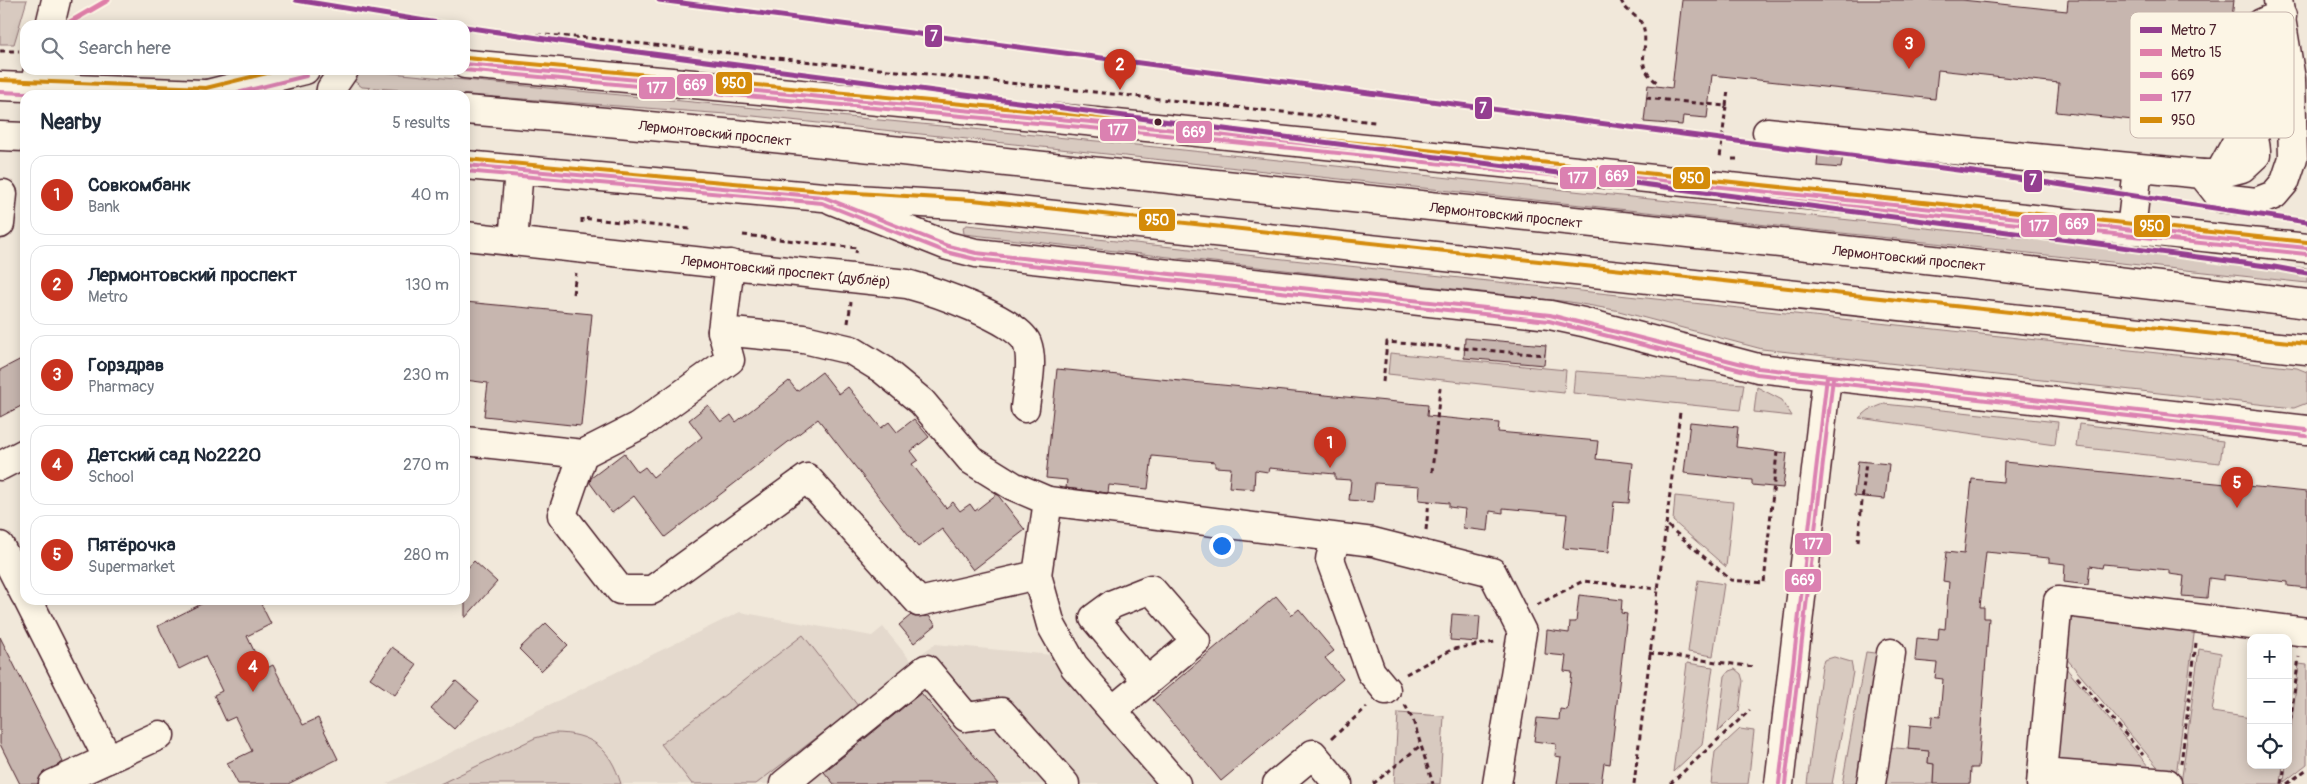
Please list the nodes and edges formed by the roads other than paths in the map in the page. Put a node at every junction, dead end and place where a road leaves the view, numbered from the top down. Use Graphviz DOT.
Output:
graph roads {
  1 [pos="56,0"];
  2 [pos="51,20"];
  3 [pos="470,64"];
  4 [pos="288,75"];
  5 [pos="340,75"];
  6 [pos="36,79"];
  7 [pos="0,86"];
  8 [pos="169,90"];
  9 [pos="233,90"];
  10 [pos="332,90"];
  11 [pos="470,110"];
  12 [pos="1767,132"];
  13 [pos="0,136"];
  14 [pos="20,137"];
  15 [pos="2253,138"];
  16 [pos="2292,138"];
  17 [pos="470,165"];
  18 [pos="519,170"];
  19 [pos="2146,170"];
  20 [pos="2211,174"];
  21 [pos="9,194"];
  22 [pos="823,197"];
  23 [pos="0,224"];
  24 [pos="2139,231"];
  25 [pos="470,237"];
  26 [pos="513,241"];
  27 [pos="2307,248"];
  28 [pos="730,264"];
  29 [pos="2307,304"];
  30 [pos="722,332"];
  31 [pos="2307,350"];
  32 [pos="1827,377"];
  33 [pos="1025,408"];
  34 [pos="2307,430"];
  35 [pos="470,442"];
  36 [pos="582,454"];
  37 [pos="20,456"];
  38 [pos="0,466"];
  39 [pos="1048,501"];
  40 [pos="1336,538"];
  41 [pos="0,546"];
  42 [pos="1037,576"];
  43 [pos="20,585"];
  44 [pos="31,605"];
  45 [pos="2305,632"];
  46 [pos="1891,653"];
  47 [pos="1147,681"];
  48 [pos="1394,694"];
  49 [pos="1113,710"];
  50 [pos="160,735"];
  51 [pos="108,759"];
  52 [pos="2041,778"];
  53 [pos="2173,779"];
  54 [pos="53,784"];
  55 [pos="784,784"];
  56 [pos="1065,784"];
  57 [pos="1176,784"];
  58 [pos="1277,784"];
  59 [pos="1338,784"];
  60 [pos="1497,784"];
  61 [pos="1779,784"];
  62 [pos="1871,784"];
  1 -- 2 [label="street"];
  3 -- 24 [label="street"];
  4 -- 9 [label="street"];
  5 -- 10 [label="street"];
  6 -- 7 [label="street"];
  6 -- 8 [label="street"];
  11 -- 29 [label="street, Лермонтовский проспект"];
  12 -- 19 [label="street"];
  13 -- 14 [label="street"];
  15 -- 20 [label="street"];
  16 -- 20 [label="street"];
  17 -- 18 [label="street"];
  18 -- 22 [label="street"];
  18 -- 26 [label="street"];
  19 -- 20 [label="street"];
  19 -- 24 [label="street"];
  21 -- 23 [label="street"];
  22 -- 31 [label="street"];
  22 -- 32 [label="street"];
  24 -- 27 [label="street"];
  25 -- 26 [label="street, Лермонтовский проспект (дублёр)"];
  26 -- 28 [label="street, Лермонтовский проспект (дублёр)"];
  28 -- 30 [label="street"];
  28 -- 33 [label="street, Лермонтовский проспект (дублёр)"];
  30 -- 36 [label="street"];
  30 -- 39 [label="street"];
  32 -- 34 [label="street"];
  32 -- 61 [label="street"];
  35 -- 36 [label="street"];
  36 -- 42 [label="street"];
  37 -- 38 [label="street"];
  39 -- 40 [label="street"];
  39 -- 42 [label="street"];
  40 -- 48 [label="street"];
  40 -- 60 [label="street"];
  41 -- 43 [label="street"];
  42 -- 49 [label="street"];
  44 -- 51 [label="street"];
  45 -- 52 [label="street"];
  46 -- 62 [label="street"];
  47 -- 49 [label="street"];
  49 -- 57 [label="street"];
  50 -- 51 [label="street"];
  51 -- 54 [label="street"];
  52 -- 53 [label="street"];
  55 -- 56 [label="street"];
  58 -- 59 [label="street"];
}
